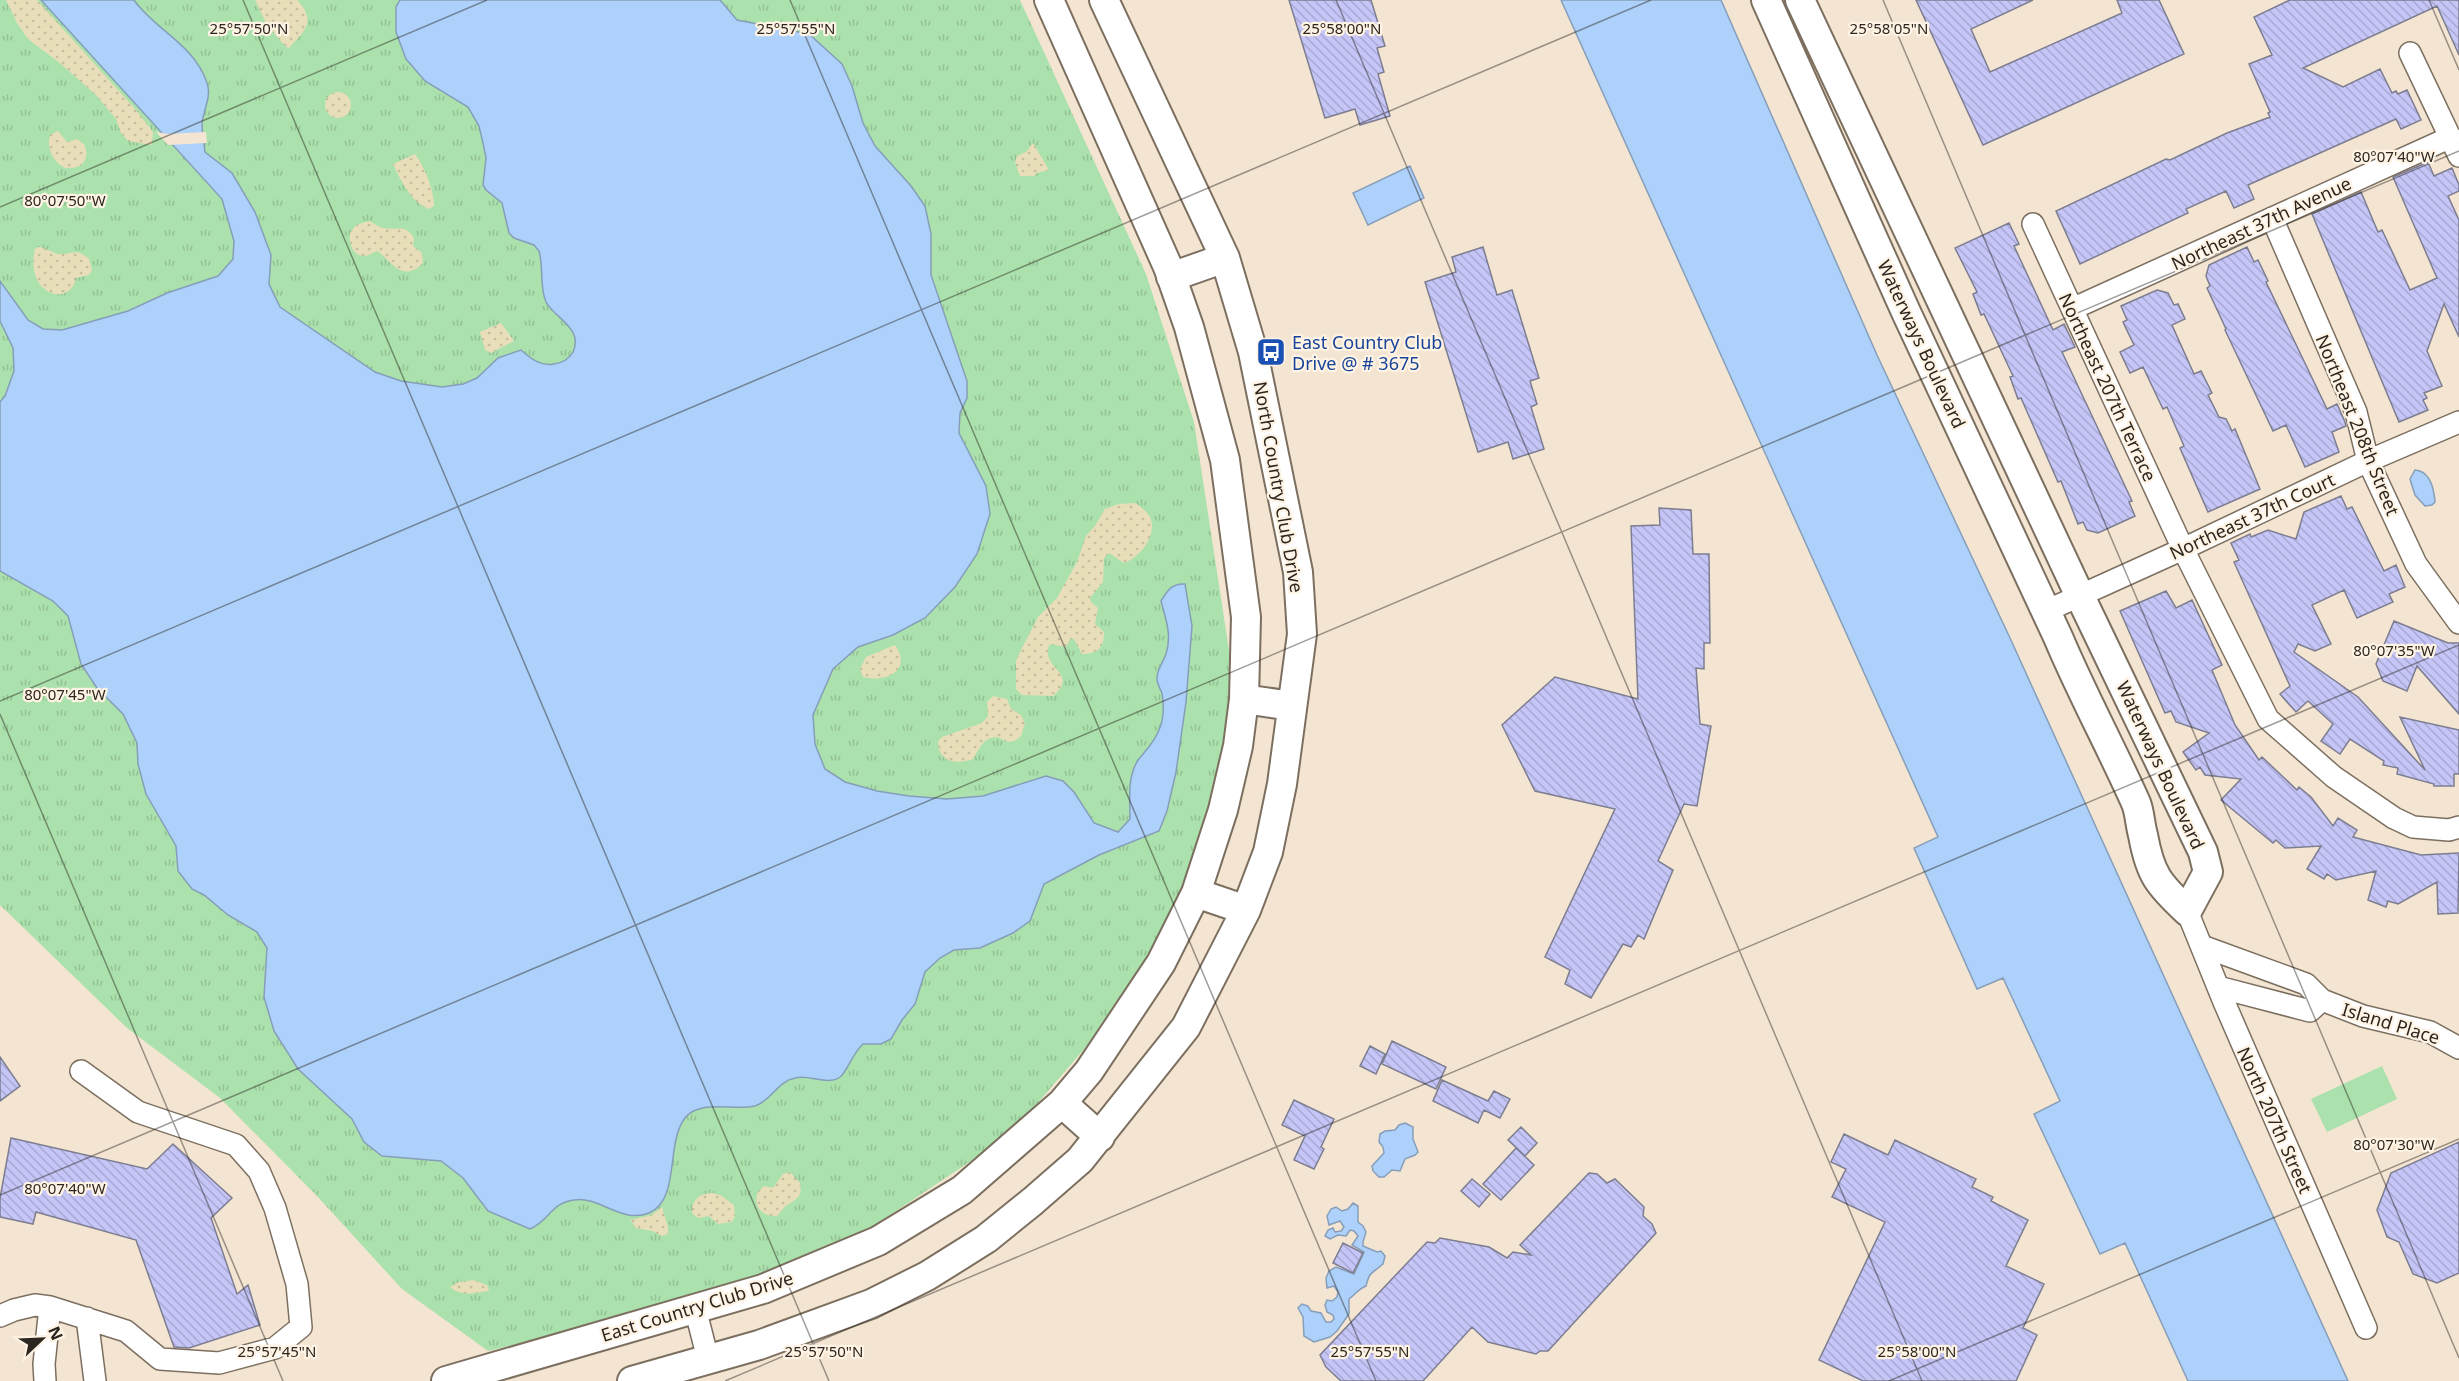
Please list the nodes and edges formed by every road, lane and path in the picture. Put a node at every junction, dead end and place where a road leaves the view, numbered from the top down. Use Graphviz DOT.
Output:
graph roads {
  1 [pos="1048,0"];
  2 [pos="1104,0"];
  3 [pos="1766,0"];
  4 [pos="1800,0"];
  5 [pos="2410,53"];
  6 [pos="2455,146"];
  7 [pos="2272,218"];
  8 [pos="2033,224"];
  9 [pos="1225,258"];
  10 [pos="1171,277"];
  11 [pos="2072,309"];
  12 [pos="2459,422"];
  13 [pos="2368,460"];
  14 [pos="2183,549"];
  15 [pos="2079,594"];
  16 [pos="2046,611"];
  17 [pos="2459,623"];
  18 [pos="1244,699"];
  19 [pos="1292,711"];
  20 [pos="2459,827"];
  21 [pos="1196,893"];
  22 [pos="1246,910"];
  23 [pos="2187,911"];
  24 [pos="2202,946"];
  25 [pos="2218,987"];
  26 [pos="2322,1000"];
  27 [pos="2459,1048"];
  28 [pos="81,1071"];
  29 [pos="1062,1103"];
  30 [pos="1100,1137"];
  31 [pos="50,1307"];
  32 [pos="695,1308"];
  33 [pos="0,1316"];
  34 [pos="87,1318"];
  35 [pos="2366,1328"];
  36 [pos="708,1359"];
  37 [pos="45,1381"];
  38 [pos="95,1381"];
  39 [pos="446,1381"];
  40 [pos="632,1381"];
  1 -- 10 [label="street"];
  2 -- 9 [label="street, North Country Club Drive"];
  3 -- 16 [label="street, Waterways Boulevard"];
  4 -- 15 [label="street, Waterways Boulevard"];
  5 -- 6 [label="street"];
  6 -- 7 [label="street, Northeast 37th Avenue"];
  7 -- 11 [label="street, Northeast 37th Avenue"];
  7 -- 13 [label="street, Northeast 208th Street"];
  8 -- 11 [label="street, Northeast 207th Terrace"];
  9 -- 10 [label="street"];
  9 -- 19 [label="street, North Country Club Drive"];
  10 -- 18 [label="street"];
  11 -- 14 [label="street, Northeast 207th Terrace"];
  12 -- 13 [label="street, Northeast 37th Court"];
  13 -- 14 [label="street, Northeast 37th Court"];
  13 -- 17 [label="street, Northeast 208th Street"];
  14 -- 15 [label="street, Northeast 37th Court"];
  14 -- 20 [label="street, Northeast 207th Terrace"];
  15 -- 16 [label="street, Northeast 37th Court"];
  15 -- 23 [label="street, Waterways Boulevard"];
  16 -- 23 [label="street, Waterways Boulevard"];
  18 -- 19 [label="street"];
  18 -- 21 [label="street, East Country Club Drive"];
  19 -- 22 [label="street"];
  21 -- 22 [label="street"];
  21 -- 29 [label="street, East Country Club Drive"];
  22 -- 30 [label="street"];
  23 -- 24 [label="street, North 207th Street"];
  24 -- 25 [label="street, North 207th Street"];
  24 -- 26 [label="street, Island Place"];
  25 -- 26 [label="street, Island Place"];
  25 -- 35 [label="street, North 207th Street"];
  26 -- 27 [label="street, Island Place"];
  28 -- 34 [label="street"];
  29 -- 30 [label="street"];
  29 -- 32 [label="street, East Country Club Drive"];
  30 -- 36 [label="street"];
  31 -- 33 [label="street"];
  31 -- 34 [label="street"];
  31 -- 37 [label="street"];
  32 -- 36 [label="street"];
  32 -- 39 [label="street, East Country Club Drive"];
  34 -- 38 [label="street"];
  36 -- 40 [label="street"];
}
